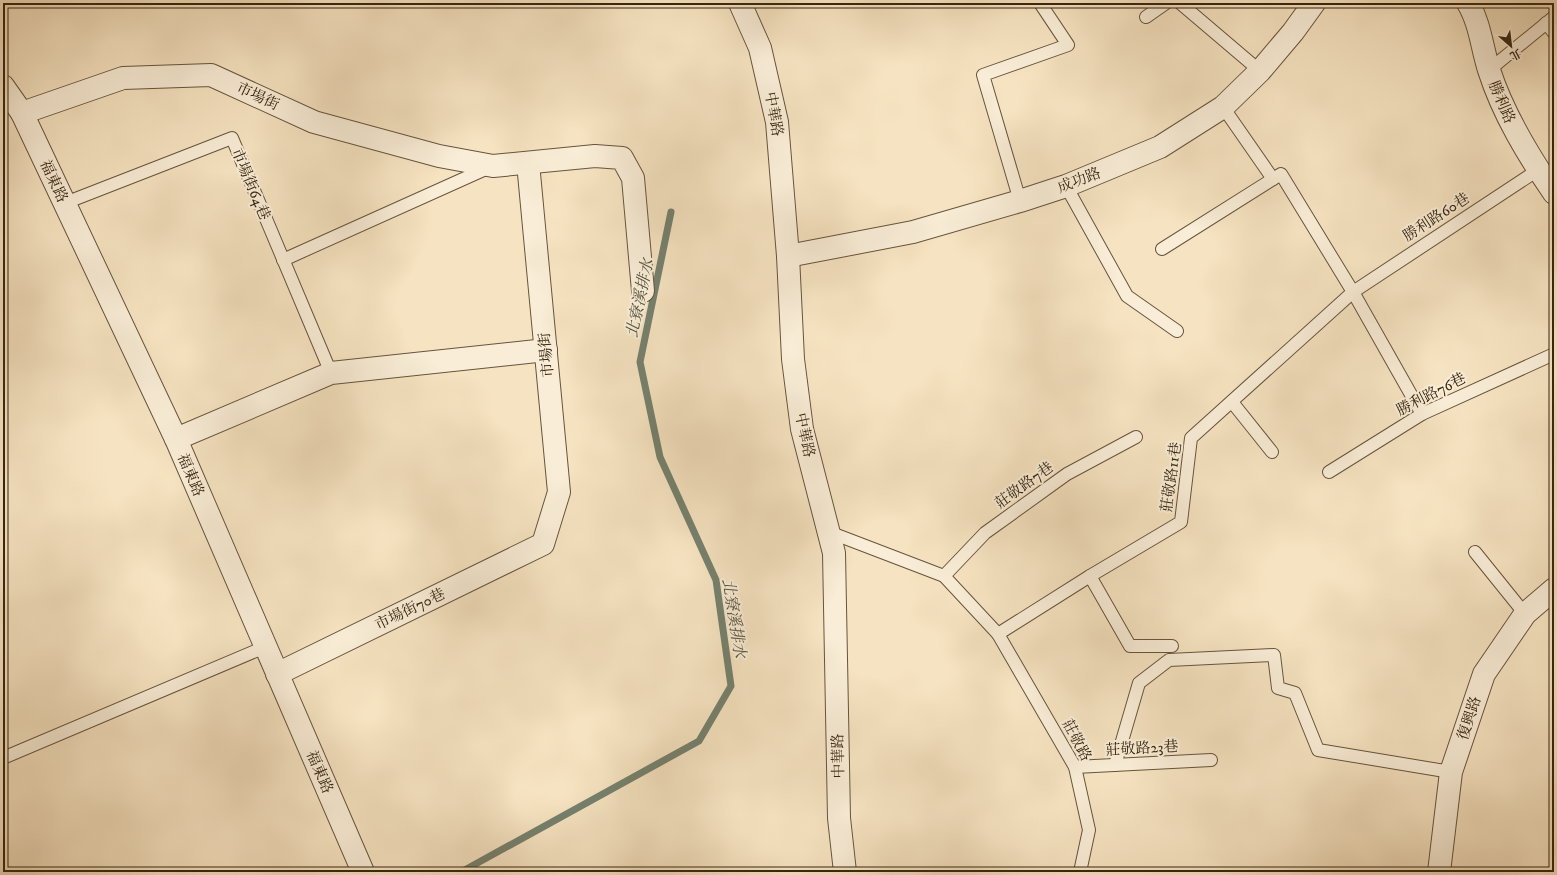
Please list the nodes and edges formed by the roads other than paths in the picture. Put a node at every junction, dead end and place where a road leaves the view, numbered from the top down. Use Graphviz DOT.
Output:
graph roads {
  1 [pos="740,3"];
  2 [pos="1040,3"];
  3 [pos="1166,3"];
  4 [pos="1180,3"];
  5 [pos="1468,3"];
  6 [pos="1307,6"];
  7 [pos="1146,17"];
  8 [pos="1550,20"];
  9 [pos="1554,33"];
  10 [pos="1489,70"];
  11 [pos="1260,71"];
  12 [pos="3,86"];
  13 [pos="1223,107"];
  14 [pos="22,113"];
  15 [pos="528,163"];
  16 [pos="493,166"];
  17 [pos="1538,170"];
  18 [pos="1273,179"];
  19 [pos="1066,186"];
  20 [pos="1554,193"];
  21 [pos="1020,201"];
  22 [pos="65,203"];
  23 [pos="1162,249"];
  24 [pos="788,256"];
  25 [pos="283,260"];
  26 [pos="643,291"];
  27 [pos="1353,292"];
  28 [pos="1177,331"];
  29 [pos="546,350"];
  30 [pos="1554,354"];
  31 [pos="331,373"];
  32 [pos="1232,402"];
  33 [pos="1422,414"];
  34 [pos="1136,437"];
  35 [pos="176,439"];
  36 [pos="1272,452"];
  37 [pos="1328,472"];
  38 [pos="829,532"];
  39 [pos="543,544"];
  40 [pos="1475,552"];
  41 [pos="944,576"];
  42 [pos="1090,576"];
  43 [pos="1554,588"];
  44 [pos="1526,614"];
  45 [pos="998,634"];
  46 [pos="1172,646"];
  47 [pos="265,647"];
  48 [pos="277,674"];
  49 [pos="3,758"];
  50 [pos="1211,760"];
  51 [pos="1115,765"];
  52 [pos="1075,767"];
  53 [pos="1451,772"];
  54 [pos="363,872"];
  55 [pos="845,872"];
  56 [pos="1080,872"];
  57 [pos="1438,872"];
  1 -- 24 [label="street, 中華路"];
  2 -- 21 [label="lane"];
  3 -- 7 [label="lane"];
  4 -- 11 [label="lane"];
  5 -- 10 [label="street, 勝利路"];
  6 -- 11 [label="street, 成功路"];
  8 -- 9 [label="lane"];
  8 -- 10 [label="lane"];
  10 -- 17 [label="street, 勝利路"];
  11 -- 13 [label="street, 成功路"];
  12 -- 14 [label="street, 福東路"];
  13 -- 18 [label="lane"];
  13 -- 19 [label="street, 成功路"];
  14 -- 16 [label="street, 市場街"];
  14 -- 22 [label="street, 福東路"];
  15 -- 16 [label="street, 市場街"];
  15 -- 26 [label="street, 市場街"];
  15 -- 29 [label="street, 市場街"];
  16 -- 25 [label="lane, 市場街"];
  17 -- 20 [label="street, 勝利路"];
  17 -- 27 [label="lane, 勝利路60巷"];
  18 -- 23 [label="lane"];
  18 -- 27 [label="lane"];
  19 -- 21 [label="street, 成功路"];
  19 -- 28 [label="lane"];
  21 -- 24 [label="street, 成功路"];
  22 -- 25 [label="lane, 市場街64巷"];
  22 -- 35 [label="street, 福東路"];
  24 -- 38 [label="street, 中華路"];
  25 -- 31 [label="lane, 市場街64巷"];
  27 -- 32 [label="lane, 莊敬路11巷"];
  27 -- 33 [label="lane"];
  29 -- 31 [label="street"];
  29 -- 39 [label="street, 市場街"];
  30 -- 33 [label="lane, 勝利路76巷"];
  31 -- 35 [label="street"];
  32 -- 36 [label="lane"];
  32 -- 42 [label="lane, 莊敬路11巷"];
  33 -- 37 [label="lane, 勝利路76巷"];
  34 -- 41 [label="lane, 莊敬路7巷"];
  35 -- 47 [label="street, 福東路"];
  38 -- 41 [label="lane"];
  38 -- 55 [label="street, 中華路"];
  39 -- 48 [label="street, 市場街70巷"];
  40 -- 44 [label="lane"];
  41 -- 45 [label="lane, 莊敬路"];
  42 -- 45 [label="lane, 莊敬路11巷"];
  42 -- 46 [label="lane"];
  43 -- 44 [label="street, 復興路"];
  44 -- 53 [label="street, 復興路"];
  45 -- 52 [label="lane, 莊敬路"];
  47 -- 48 [label="street, 福東路"];
  47 -- 49 [label="lane"];
  48 -- 54 [label="street, 福東路"];
  50 -- 51 [label="lane, 莊敬路23巷"];
  51 -- 52 [label="lane, 莊敬路23巷"];
  51 -- 53 [label="lane"];
  52 -- 56 [label="lane, 莊敬路"];
  53 -- 57 [label="street, 復興路"];
}
